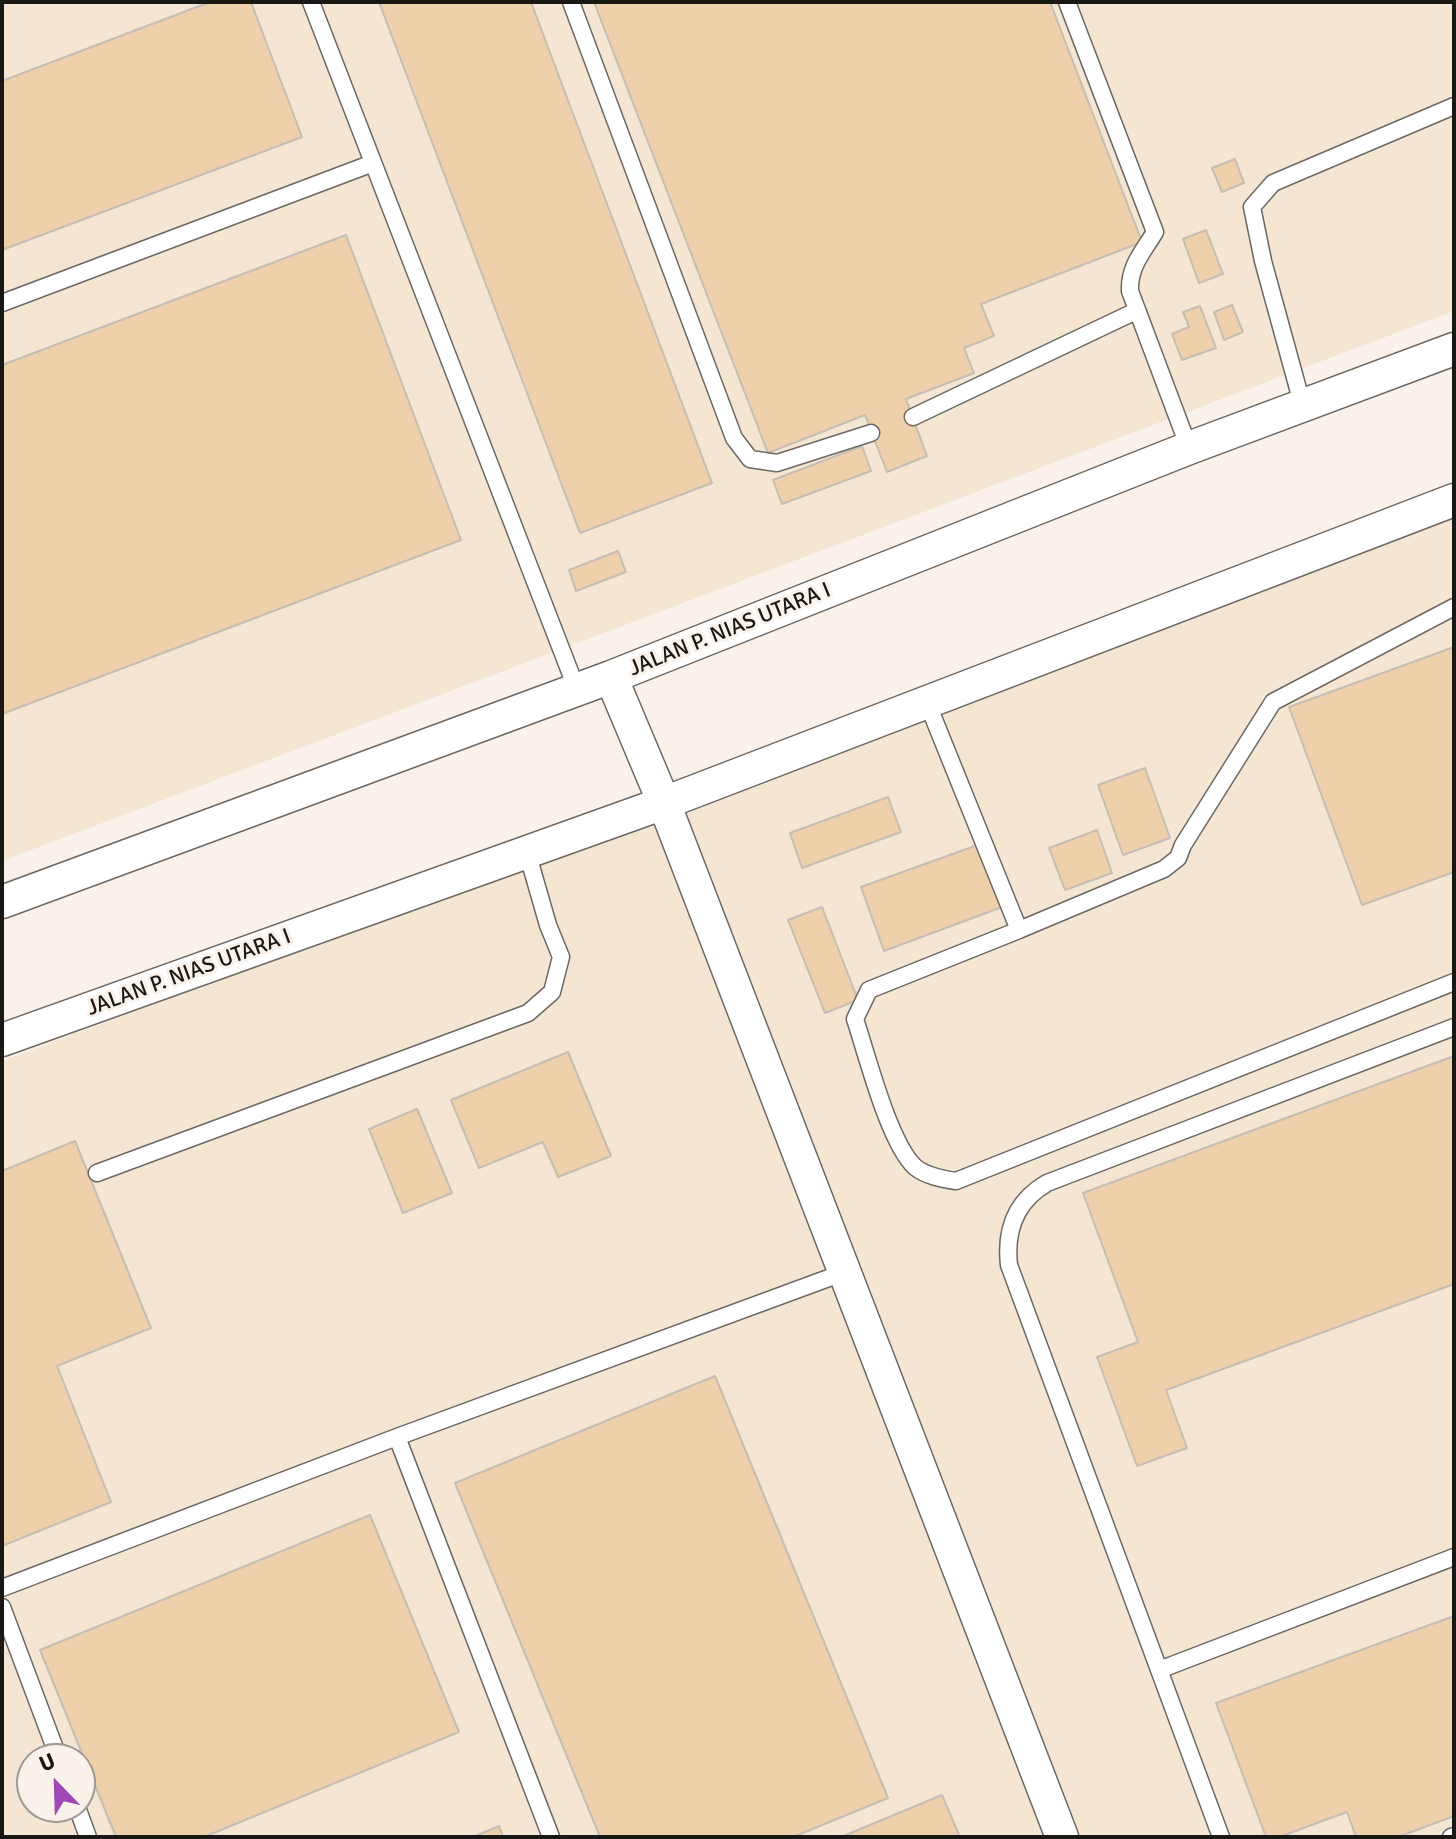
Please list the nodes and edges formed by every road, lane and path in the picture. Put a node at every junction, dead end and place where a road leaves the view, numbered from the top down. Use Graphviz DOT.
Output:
graph roads {
  1 [pos="311,2"];
  2 [pos="571,2"];
  3 [pos="1067,2"];
  4 [pos="1454,106"];
  5 [pos="373,163"];
  6 [pos="2,303"];
  7 [pos="1136,311"];
  8 [pos="1454,349"];
  9 [pos="1303,407"];
  10 [pos="913,417"];
  11 [pos="871,433"];
  12 [pos="1189,448"];
  13 [pos="1454,500"];
  14 [pos="1454,607"];
  15 [pos="611,677"];
  16 [pos="577,690"];
  17 [pos="927,702"];
  18 [pos="664,803"];
  19 [pos="527,852"];
  20 [pos="2,902"];
  21 [pos="1019,930"];
  22 [pos="1454,982"];
  23 [pos="1454,1027"];
  24 [pos="2,1040"];
  25 [pos="97,1173"];
  26 [pos="845,1272"];
  27 [pos="397,1437"];
  28 [pos="1454,1557"];
  29 [pos="2,1588"];
  30 [pos="2,1607"];
  31 [pos="1159,1670"];
  32 [pos="53,1743"];
  33 [pos="551,1837"];
  34 [pos="1062,1837"];
  35 [pos="1221,1837"];
  1 -- 5 [label="lane"];
  2 -- 11 [label="lane"];
  3 -- 7 [label="lane"];
  4 -- 9 [label="lane"];
  5 -- 6 [label="lane"];
  5 -- 16 [label="lane"];
  7 -- 10 [label="lane"];
  7 -- 12 [label="lane"];
  8 -- 9 [label="street, JALAN P. NIAS UTARA I"];
  9 -- 12 [label="street, JALAN P. NIAS UTARA I"];
  12 -- 15 [label="street, JALAN P. NIAS UTARA I"];
  13 -- 17 [label="street, JALAN P. NIAS UTARA I"];
  14 -- 21 [label="lane"];
  15 -- 16 [label="street, JALAN P. NIAS UTARA I"];
  15 -- 18 [label="street"];
  16 -- 20 [label="street, JALAN P. NIAS UTARA I"];
  17 -- 18 [label="street, JALAN P. NIAS UTARA I"];
  17 -- 21 [label="lane"];
  18 -- 19 [label="street, JALAN P. NIAS UTARA I"];
  18 -- 26 [label="street"];
  19 -- 24 [label="street, JALAN P. NIAS UTARA I"];
  19 -- 25 [label="lane"];
  21 -- 22 [label="lane"];
  23 -- 31 [label="lane"];
  26 -- 27 [label="lane"];
  26 -- 34 [label="street"];
  27 -- 29 [label="lane"];
  27 -- 33 [label="lane"];
  28 -- 31 [label="lane"];
  30 -- 32 [label="lane"];
  31 -- 35 [label="lane"];
}
